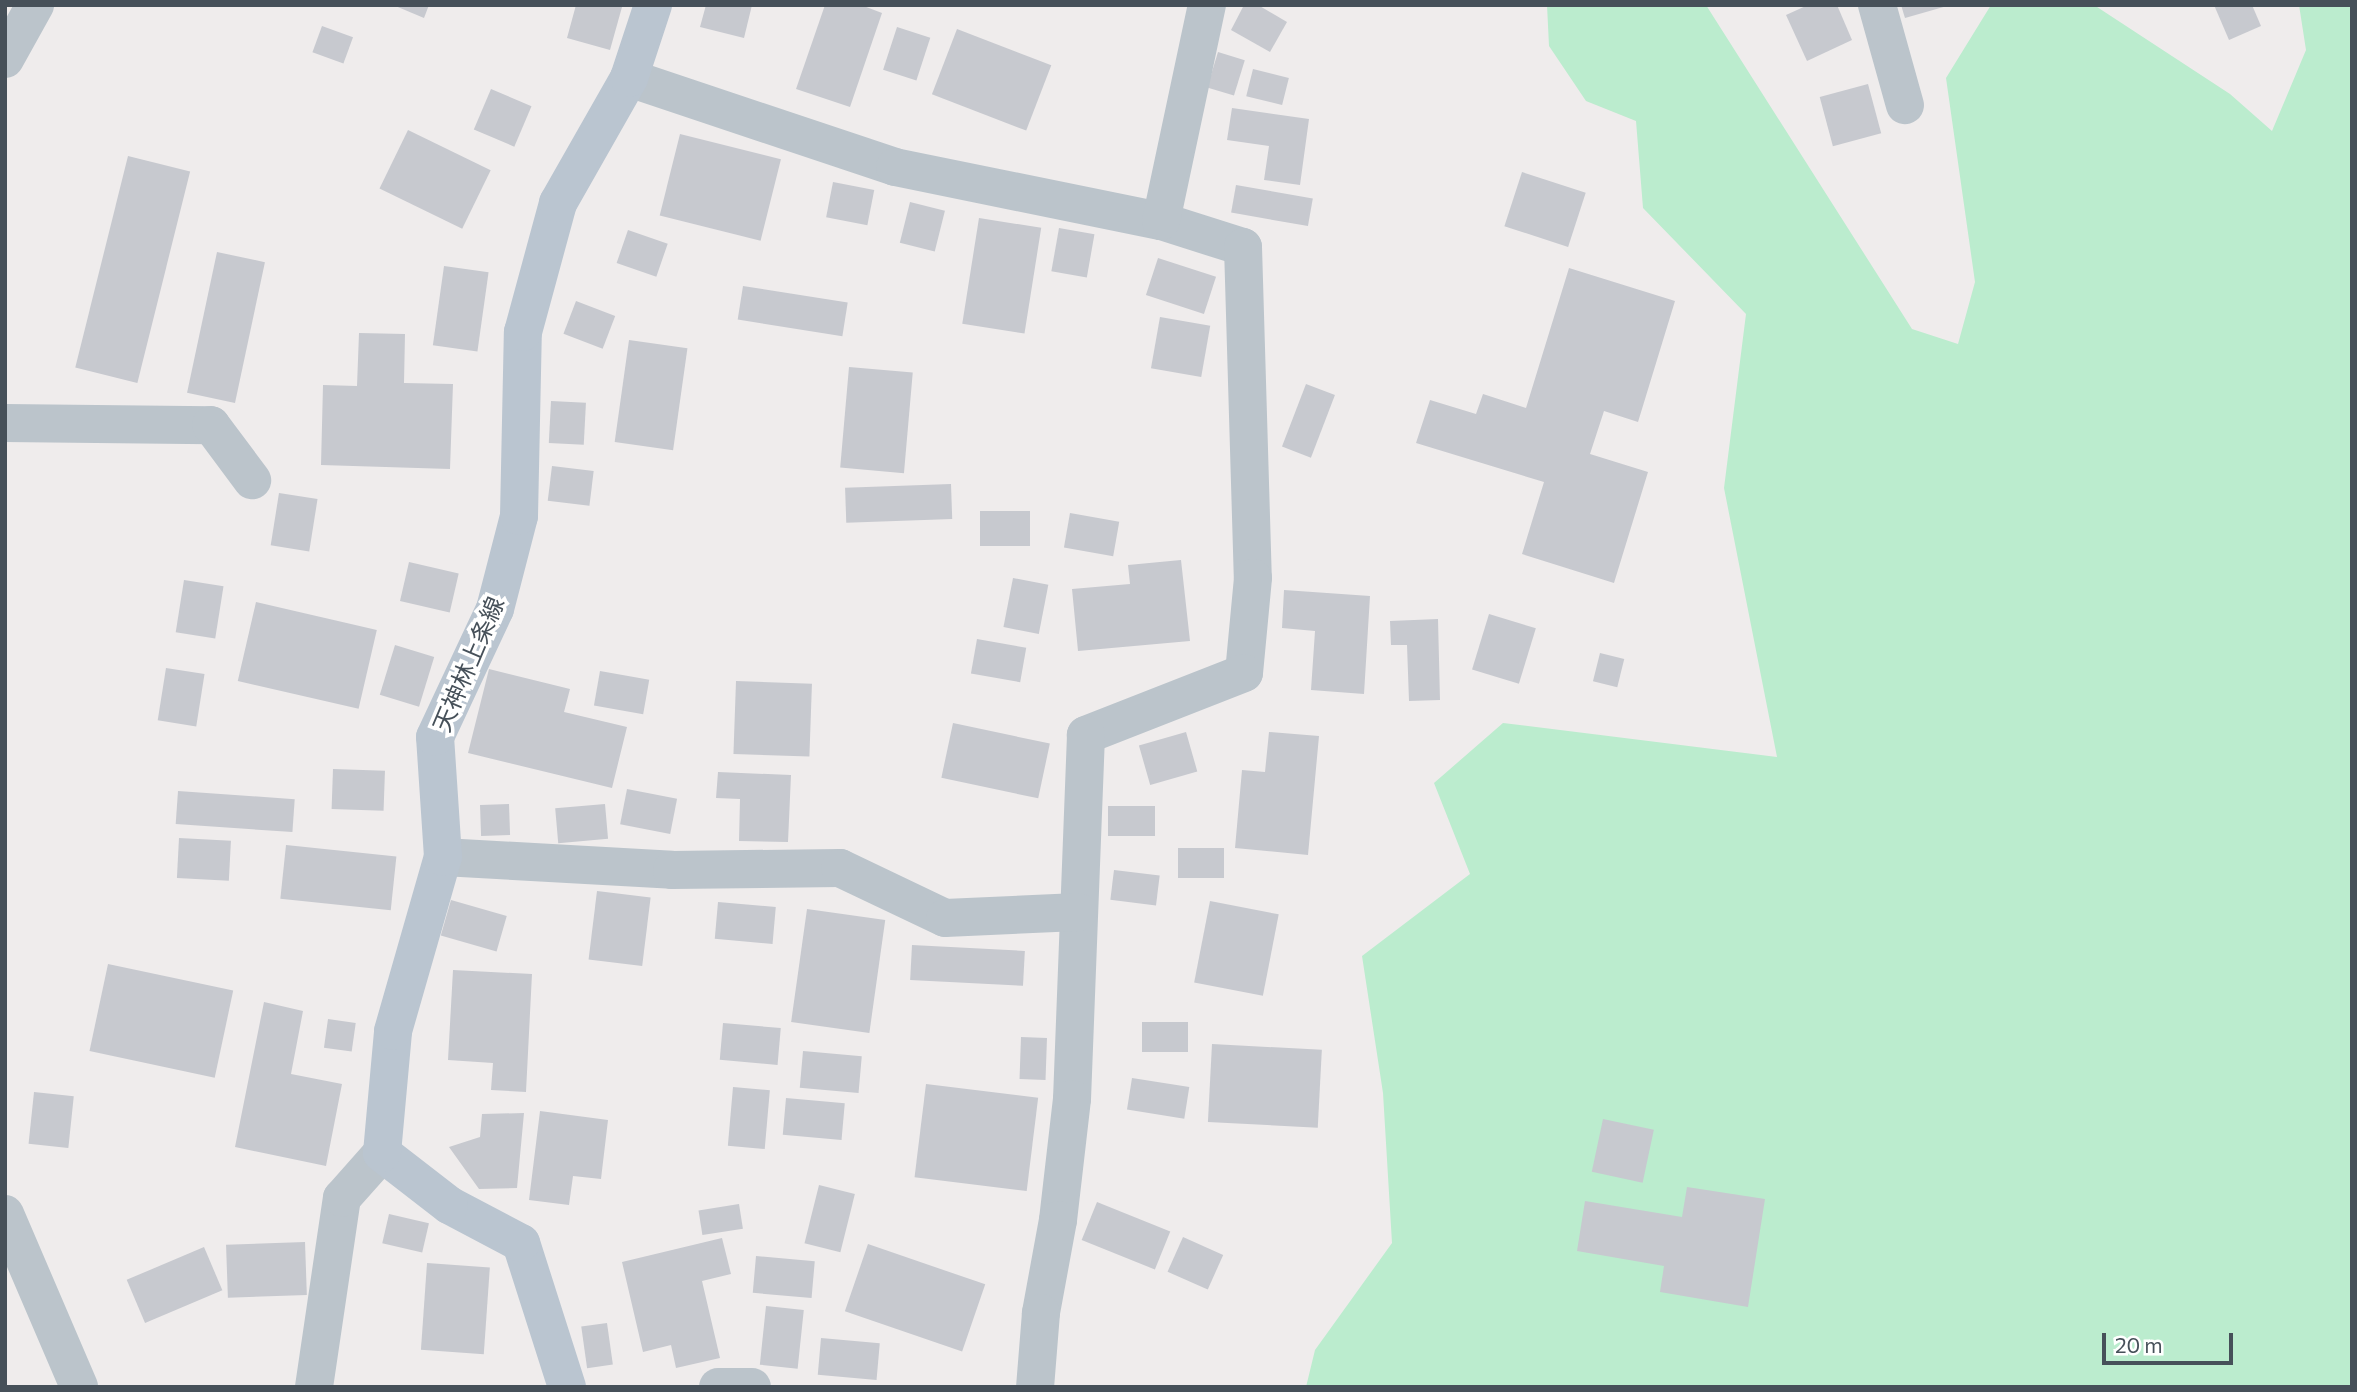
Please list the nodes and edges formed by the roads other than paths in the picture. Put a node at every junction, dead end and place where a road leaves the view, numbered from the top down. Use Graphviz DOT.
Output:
graph roads {
  1 [pos="35,5"];
  2 [pos="653,5"];
  3 [pos="1207,5"];
  4 [pos="1877,5"];
  5 [pos="5,59"];
  6 [pos="629,78"];
  7 [pos="1905,106"];
  8 [pos="1161,221"];
  9 [pos="5,424"];
  10 [pos="252,480"];
  11 [pos="443,858"];
  12 [pos="1078,912"];
  13 [pos="382,1153"];
  14 [pos="5,1214"];
  15 [pos="79,1387"];
  16 [pos="314,1387"];
  17 [pos="567,1387"];
  18 [pos="718,1387"];
  19 [pos="752,1387"];
  20 [pos="1035,1387"];
  1 -- 5 [label="street"];
  2 -- 6 [label="main road, 天神林上条線"];
  3 -- 8 [label="street"];
  4 -- 7 [label="street"];
  6 -- 8 [label="street"];
  6 -- 11 [label="main road, 天神林上条線"];
  8 -- 12 [label="street"];
  9 -- 10 [label="street"];
  11 -- 12 [label="street"];
  11 -- 13 [label="main road, 天神林上条線"];
  12 -- 20 [label="street"];
  13 -- 16 [label="street"];
  13 -- 17 [label="main road"];
  14 -- 15 [label="street"];
  18 -- 19 [label="street"];
}
